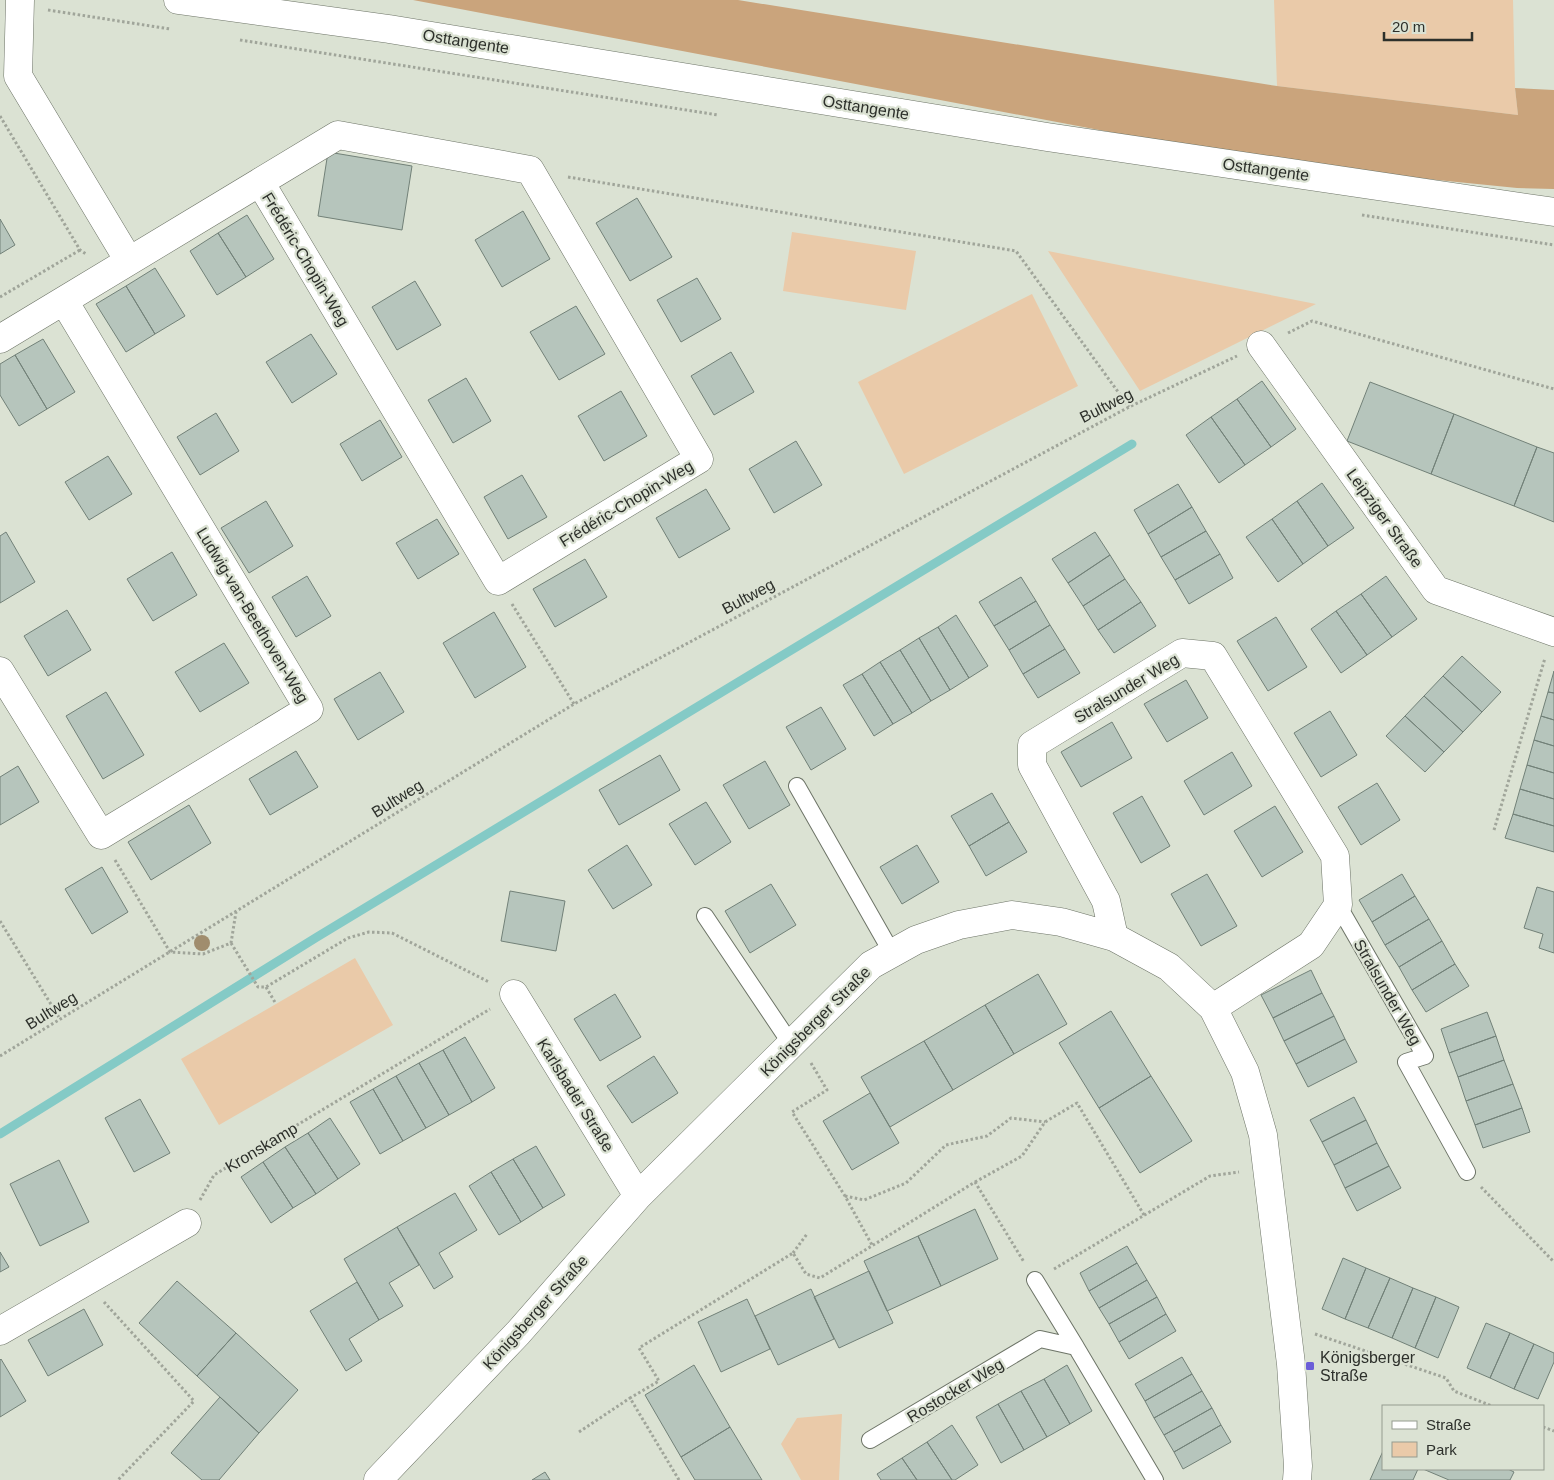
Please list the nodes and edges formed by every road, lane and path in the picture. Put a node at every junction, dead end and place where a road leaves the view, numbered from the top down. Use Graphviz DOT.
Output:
graph roads {
  1 [pos="20,0"];
  2 [pos="178,0"];
  3 [pos="0,116"];
  4 [pos="530,170"];
  5 [pos="260,182"];
  6 [pos="1554,212"];
  7 [pos="80,250"];
  8 [pos="122,265"];
  9 [pos="0,297"];
  10 [pos="64,300"];
  11 [pos="0,339"];
  12 [pos="1261,345"];
  13 [pos="1554,389"];
  14 [pos="1130,406"];
  15 [pos="498,581"];
  16 [pos="1553,632"];
  17 [pos="0,671"];
  18 [pos="574,704"];
  19 [pos="796,786"];
  20 [pos="1494,830"];
  21 [pos="101,836"];
  22 [pos="1338,906"];
  23 [pos="236,912"];
  24 [pos="705,916"];
  25 [pos="0,921"];
  26 [pos="1114,937"];
  27 [pos="231,943"];
  28 [pos="170,952"];
  29 [pos="892,953"];
  30 [pos="266,987"];
  31 [pos="514,994"];
  32 [pos="276,1004"];
  33 [pos="1213,1008"];
  34 [pos="60,1019"];
  35 [pos="794,1041"];
  36 [pos="0,1056"];
  37 [pos="1044,1122"];
  38 [pos="1267,1168"];
  39 [pos="1467,1172"];
  40 [pos="975,1182"];
  41 [pos="638,1196"];
  42 [pos="844,1196"];
  43 [pos="1144,1215"];
  44 [pos="187,1223"];
  45 [pos="807,1234"];
  46 [pos="872,1246"];
  47 [pos="793,1253"];
  48 [pos="1554,1262"];
  49 [pos="1035,1280"];
  50 [pos="86,1282"];
  51 [pos="1286,1324"];
  52 [pos="0,1331"];
  53 [pos="1076,1347"];
  54 [pos="630,1398"];
  55 [pos="1489,1405"];
  56 [pos="579,1432"];
  57 [pos="870,1440"];
  58 [pos="123,1475"];
  59 [pos="118,1480"];
  60 [pos="128,1480"];
  61 [pos="378,1480"];
  62 [pos="680,1480"];
  63 [pos="1155,1480"];
  64 [pos="1297,1480"];
  1 -- 8 [label="street"];
  2 -- 6 [label="street, Osttangente"];
  3 -- 7 [label="path"];
  4 -- 5 [label="street"];
  4 -- 14 [label="path"];
  4 -- 15 [label="street, Frédéric-Chopin-Weg"];
  5 -- 8 [label="street"];
  5 -- 15 [label="street, Frédéric-Chopin-Weg"];
  7 -- 8 [label="path"];
  7 -- 9 [label="path"];
  8 -- 10 [label="street"];
  10 -- 11 [label="street"];
  10 -- 21 [label="street, Ludwig-van-Beethoven-Weg"];
  12 -- 13 [label="path, Bultweg"];
  12 -- 14 [label="path, Bultweg"];
  12 -- 16 [label="street, Leipziger Straße"];
  14 -- 18 [label="path, Bultweg"];
  15 -- 18 [label="path"];
  16 -- 20 [label="path"];
  17 -- 21 [label="street"];
  18 -- 23 [label="path, Bultweg"];
  19 -- 29 [label="lane"];
  21 -- 28 [label="path"];
  22 -- 26 [label="street, Stralsunder Weg"];
  22 -- 33 [label="street"];
  22 -- 39 [label="lane, Stralsunder Weg"];
  23 -- 27 [label="path"];
  23 -- 28 [label="path, Bultweg"];
  24 -- 35 [label="lane"];
  25 -- 34 [label="path"];
  26 -- 29 [label="street, Königsberger Straße"];
  26 -- 33 [label="street, Königsberger Straße"];
  27 -- 28 [label="path"];
  27 -- 30 [label="path"];
  28 -- 34 [label="path, Bultweg"];
  29 -- 35 [label="street, Königsberger Straße"];
  30 -- 31 [label="path"];
  30 -- 32 [label="path"];
  31 -- 41 [label="street, Karlsbader Straße"];
  31 -- 44 [label="path, Kronskamp"];
  33 -- 38 [label="street, Königsberger Straße"];
  34 -- 36 [label="path, Bultweg"];
  35 -- 41 [label="street, Königsberger Straße"];
  35 -- 42 [label="path"];
  37 -- 40 [label="path"];
  37 -- 42 [label="path"];
  37 -- 43 [label="path"];
  38 -- 43 [label="path"];
  38 -- 51 [label="street, Königsberger Straße"];
  39 -- 48 [label="path"];
  40 -- 46 [label="path"];
  40 -- 49 [label="path"];
  41 -- 61 [label="street, Königsberger Straße"];
  42 -- 46 [label="path"];
  43 -- 49 [label="path"];
  44 -- 50 [label="street"];
  45 -- 47 [label="path"];
  46 -- 47 [label="path"];
  47 -- 54 [label="path"];
  49 -- 53 [label="lane"];
  50 -- 52 [label="street"];
  50 -- 58 [label="path"];
  51 -- 55 [label="path"];
  51 -- 64 [label="street, Königsberger Straße"];
  53 -- 57 [label="lane, Rostocker Weg"];
  53 -- 63 [label="lane"];
  54 -- 56 [label="path"];
  54 -- 62 [label="path"];
  58 -- 59 [label="path"];
  58 -- 60 [label="path"];
}
